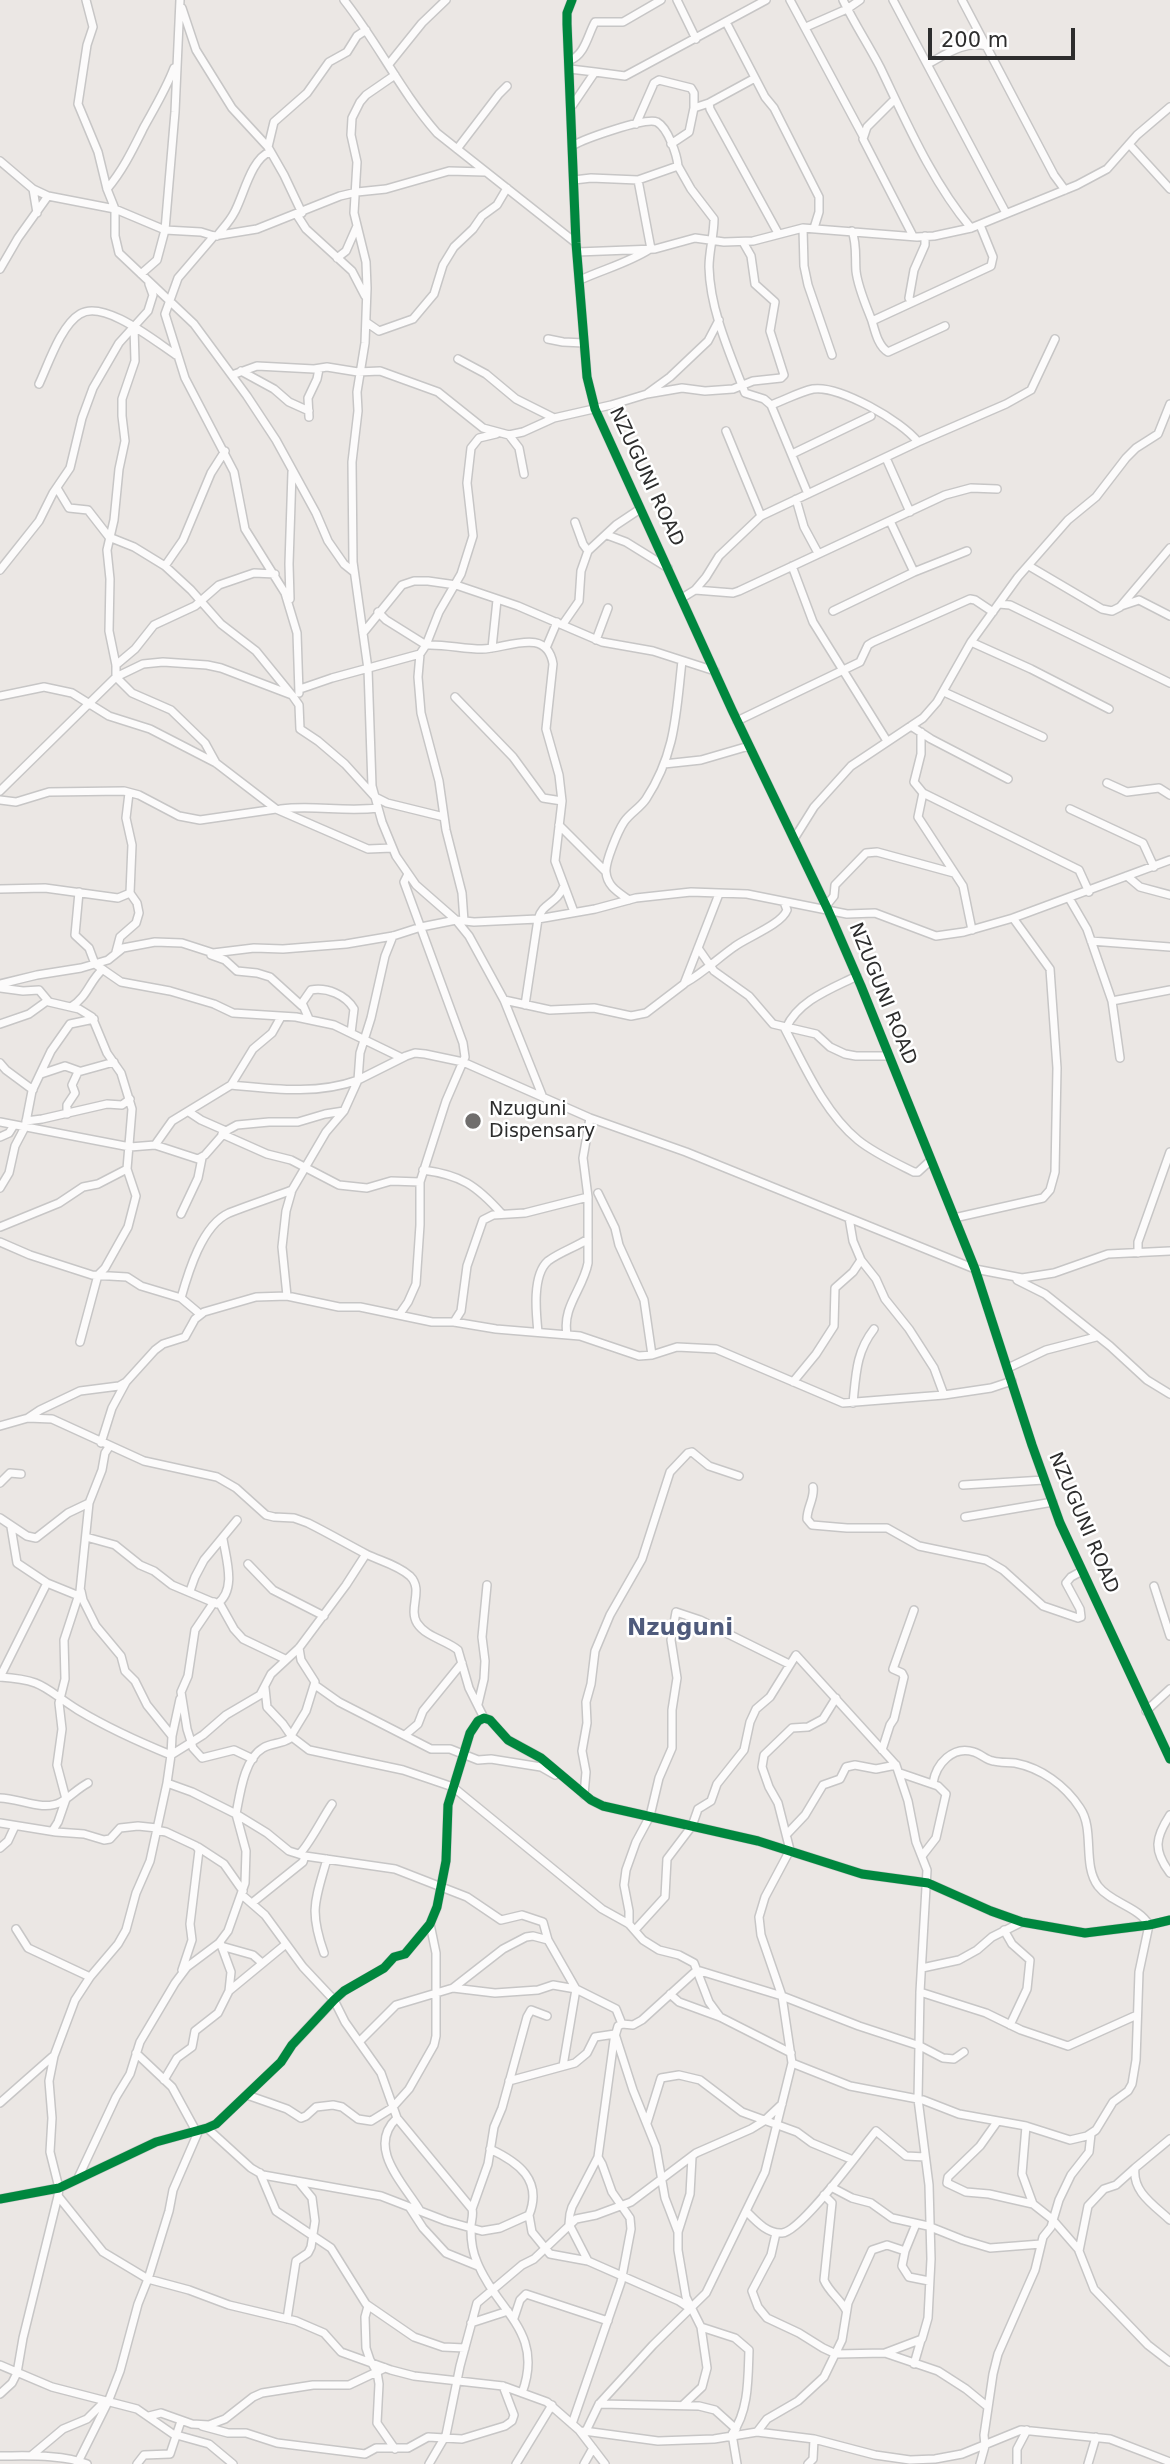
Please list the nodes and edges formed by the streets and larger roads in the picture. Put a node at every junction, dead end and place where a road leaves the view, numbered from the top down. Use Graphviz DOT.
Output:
graph roads {
  1 [pos="86,0"];
  2 [pos="344,0"];
  3 [pos="446,0"];
  4 [pos="572,0"];
  5 [pos="661,0"];
  6 [pos="677,0"];
  7 [pos="766,0"];
  8 [pos="790,0"];
  9 [pos="843,0"];
  10 [pos="860,0"];
  11 [pos="893,0"];
  12 [pos="962,0"];
  13 [pos="180,3"];
  14 [pos="848,9"];
  15 [pos="726,22"];
  16 [pos="806,27"];
  17 [pos="366,30"];
  18 [pos="696,38"];
  19 [pos="987,46"];
  20 [pos="176,62"];
  21 [pos="389,64"];
  22 [pos="570,64"];
  23 [pos="928,64"];
  24 [pos="595,72"];
  25 [pos="395,75"];
  26 [pos="755,78"];
  27 [pos="507,86"];
  28 [pos="895,99"];
  29 [pos="709,103"];
  30 [pos="571,106"];
  31 [pos="1170,107"];
  32 [pos="694,108"];
  33 [pos="636,124"];
  34 [pos="863,136"];
  35 [pos="671,144"];
  36 [pos="1129,144"];
  37 [pos="572,146"];
  38 [pos="457,149"];
  39 [pos="269,150"];
  40 [pos="0,160"];
  41 [pos="678,166"];
  42 [pos="485,172"];
  43 [pos="574,180"];
  44 [pos="638,180"];
  45 [pos="507,188"];
  46 [pos="33,189"];
  47 [pos="107,189"];
  48 [pos="1170,189"];
  49 [pos="1065,190"];
  50 [pos="357,192"];
  51 [pos="48,196"];
  52 [pos="116,209"];
  53 [pos="1006,213"];
  54 [pos="37,214"];
  55 [pos="299,214"];
  56 [pos="980,225"];
  57 [pos="357,226"];
  58 [pos="803,228"];
  59 [pos="814,228"];
  60 [pos="971,228"];
  61 [pos="165,230"];
  62 [pos="852,231"];
  63 [pos="778,233"];
  64 [pos="216,236"];
  65 [pos="913,236"];
  66 [pos="925,236"];
  67 [pos="710,239"];
  68 [pos="743,242"];
  69 [pos="576,243"];
  70 [pos="651,249"];
  71 [pos="577,252"];
  72 [pos="337,258"];
  73 [pos="0,269"];
  74 [pos="141,274"];
  75 [pos="580,280"];
  76 [pos="148,281"];
  77 [pos="366,298"];
  78 [pos="169,299"];
  79 [pos="911,302"];
  80 [pos="719,320"];
  81 [pos="872,321"];
  82 [pos="366,322"];
  83 [pos="945,326"];
  84 [pos="134,327"];
  85 [pos="548,339"];
  86 [pos="1055,339"];
  87 [pos="584,343"];
  88 [pos="176,355"];
  89 [pos="832,355"];
  90 [pos="458,359"];
  91 [pos="319,369"];
  92 [pos="241,371"];
  93 [pos="361,372"];
  94 [pos="232,375"];
  95 [pos="39,384"];
  96 [pos="743,386"];
  97 [pos="647,394"];
  98 [pos="1170,404"];
  99 [pos="771,405"];
  100 [pos="595,409"];
  101 [pos="871,416"];
  102 [pos="554,418"];
  103 [pos="726,431"];
  104 [pos="499,433"];
  105 [pos="509,435"];
  106 [pos="918,442"];
  107 [pos="225,451"];
  108 [pos="792,454"];
  109 [pos="886,458"];
  110 [pos="292,472"];
  111 [pos="524,474"];
  112 [pos="57,488"];
  113 [pos="997,489"];
  114 [pos="808,494"];
  115 [pos="796,499"];
  116 [pos="640,509"];
  117 [pos="910,512"];
  118 [pos="761,516"];
  119 [pos="890,521"];
  120 [pos="575,522"];
  121 [pos="607,535"];
  122 [pos="109,537"];
  123 [pos="589,551"];
  124 [pos="967,551"];
  125 [pos="1169,551"];
  126 [pos="818,553"];
  127 [pos="165,566"];
  128 [pos="792,566"];
  129 [pos="1029,566"];
  130 [pos="668,568"];
  131 [pos="0,570"];
  132 [pos="354,572"];
  133 [pos="914,572"];
  134 [pos="275,574"];
  135 [pos="456,585"];
  136 [pos="695,590"];
  137 [pos="682,598"];
  138 [pos="497,600"];
  139 [pos="202,601"];
  140 [pos="999,604"];
  141 [pos="1120,607"];
  142 [pos="608,608"];
  143 [pos="291,610"];
  144 [pos="833,611"];
  145 [pos="379,612"];
  146 [pos="993,612"];
  147 [pos="1170,616"];
  148 [pos="560,623"];
  149 [pos="363,633"];
  150 [pos="596,640"];
  151 [pos="971,642"];
  152 [pos="426,645"];
  153 [pos="492,648"];
  154 [pos="546,648"];
  155 [pos="420,654"];
  156 [pos="682,661"];
  157 [pos="116,666"];
  158 [pos="368,669"];
  159 [pos="715,671"];
  160 [pos="844,671"];
  161 [pos="116,677"];
  162 [pos="1170,682"];
  163 [pos="300,689"];
  164 [pos="944,692"];
  165 [pos="292,695"];
  166 [pos="0,696"];
  167 [pos="455,696"];
  168 [pos="90,704"];
  169 [pos="299,705"];
  170 [pos="1109,709"];
  171 [pos="737,721"];
  172 [pos="911,726"];
  173 [pos="921,732"];
  174 [pos="1043,737"];
  175 [pos="887,741"];
  176 [pos="749,746"];
  177 [pos="216,763"];
  178 [pos="664,764"];
  179 [pos="1008,779"];
  180 [pos="1107,783"];
  181 [pos="0,791"];
  182 [pos="130,793"];
  183 [pos="923,793"];
  184 [pos="1170,795"];
  185 [pos="375,797"];
  186 [pos="0,800"];
  187 [pos="562,801"];
  188 [pos="378,808"];
  189 [pos="277,809"];
  190 [pos="1070,809"];
  191 [pos="444,817"];
  192 [pos="559,825"];
  193 [pos="794,839"];
  194 [pos="392,848"];
  195 [pos="1170,860"];
  196 [pos="1154,867"];
  197 [pos="605,870"];
  198 [pos="955,873"];
  199 [pos="408,874"];
  200 [pos="1127,876"];
  201 [pos="564,886"];
  202 [pos="0,889"];
  203 [pos="79,892"];
  204 [pos="1089,892"];
  205 [pos="130,893"];
  206 [pos="719,894"];
  207 [pos="1170,895"];
  208 [pos="1069,898"];
  209 [pos="629,900"];
  210 [pos="784,902"];
  211 [pos="827,908"];
  212 [pos="574,912"];
  213 [pos="1013,918"];
  214 [pos="538,919"];
  215 [pos="460,920"];
  216 [pos="421,927"];
  217 [pos="972,930"];
  218 [pos="393,936"];
  219 [pos="1091,941"];
  220 [pos="1170,947"];
  221 [pos="698,948"];
  222 [pos="205,951"];
  223 [pos="116,952"];
  224 [pos="95,964"];
  225 [pos="710,966"];
  226 [pos="102,970"];
  227 [pos="857,976"];
  228 [pos="684,984"];
  229 [pos="0,986"];
  230 [pos="1170,990"];
  231 [pos="503,1000"];
  232 [pos="47,1001"];
  233 [pos="1112,1001"];
  234 [pos="525,1005"];
  235 [pos="302,1006"];
  236 [pos="71,1007"];
  237 [pos="281,1017"];
  238 [pos="94,1019"];
  239 [pos="309,1019"];
  240 [pos="0,1024"];
  241 [pos="785,1028"];
  242 [pos="351,1032"];
  243 [pos="364,1038"];
  244 [pos="889,1056"];
  245 [pos="402,1058"];
  246 [pos="1120,1058"];
  247 [pos="114,1062"];
  248 [pos="463,1062"];
  249 [pos="0,1063"];
  250 [pos="79,1071"];
  251 [pos="41,1074"];
  252 [pos="358,1080"];
  253 [pos="231,1084"];
  254 [pos="33,1090"];
  255 [pos="542,1096"];
  256 [pos="130,1099"];
  257 [pos="344,1111"];
  258 [pos="189,1112"];
  259 [pos="67,1114"];
  260 [pos="590,1118"];
  261 [pos="0,1122"];
  262 [pos="25,1124"];
  263 [pos="14,1125"];
  264 [pos="224,1132"];
  265 [pos="0,1137"];
  266 [pos="155,1145"];
  267 [pos="130,1146"];
  268 [pos="1170,1152"];
  269 [pos="202,1158"];
  270 [pos="930,1160"];
  271 [pos="306,1168"];
  272 [pos="127,1169"];
  273 [pos="423,1170"];
  274 [pos="420,1182"];
  275 [pos="0,1188"];
  276 [pos="292,1191"];
  277 [pos="598,1193"];
  278 [pos="588,1197"];
  279 [pos="181,1214"];
  280 [pos="502,1214"];
  281 [pos="954,1217"];
  282 [pos="849,1218"];
  283 [pos="0,1227"];
  284 [pos="588,1239"];
  285 [pos="0,1242"];
  286 [pos="1170,1251"];
  287 [pos="1138,1253"];
  288 [pos="861,1261"];
  289 [pos="975,1269"];
  290 [pos="98,1275"];
  291 [pos="1015,1279"];
  292 [pos="287,1296"];
  293 [pos="181,1298"];
  294 [pos="200,1314"];
  295 [pos="399,1315"];
  296 [pos="454,1322"];
  297 [pos="874,1329"];
  298 [pos="538,1332"];
  299 [pos="567,1334"];
  300 [pos="1096,1337"];
  301 [pos="80,1342"];
  302 [pos="652,1355"];
  303 [pos="1008,1368"];
  304 [pos="126,1381"];
  305 [pos="1012,1381"];
  306 [pos="793,1382"];
  307 [pos="1170,1394"];
  308 [pos="944,1395"];
  309 [pos="853,1403"];
  310 [pos="28,1418"];
  311 [pos="0,1426"];
  312 [pos="105,1445"];
  313 [pos="21,1474"];
  314 [pos="739,1476"];
  315 [pos="1044,1480"];
  316 [pos="0,1483"];
  317 [pos="963,1485"];
  318 [pos="813,1487"];
  319 [pos="1052,1502"];
  320 [pos="89,1503"];
  321 [pos="965,1517"];
  322 [pos="0,1518"];
  323 [pos="237,1520"];
  324 [pos="11,1527"];
  325 [pos="86,1537"];
  326 [pos="223,1539"];
  327 [pos="366,1554"];
  328 [pos="248,1564"];
  329 [pos="1082,1571"];
  330 [pos="47,1583"];
  331 [pos="487,1585"];
  332 [pos="1154,1586"];
  333 [pos="190,1591"];
  334 [pos="80,1593"];
  335 [pos="217,1603"];
  336 [pos="914,1611"];
  337 [pos="324,1616"];
  338 [pos="1170,1636"];
  339 [pos="299,1648"];
  340 [pos="285,1659"];
  341 [pos="461,1663"];
  342 [pos="789,1664"];
  343 [pos="0,1677"];
  344 [pos="315,1685"];
  345 [pos="265,1688"];
  346 [pos="1170,1689"];
  347 [pos="61,1697"];
  348 [pos="181,1698"];
  349 [pos="836,1698"];
  350 [pos="478,1704"];
  351 [pos="1146,1711"];
  352 [pos="484,1718"];
  353 [pos="405,1735"];
  354 [pos="172,1736"];
  355 [pos="292,1737"];
  356 [pos="191,1742"];
  357 [pos="882,1750"];
  358 [pos="462,1753"];
  359 [pos="171,1755"];
  360 [pos="253,1759"];
  361 [pos="1170,1759"];
  362 [pos="898,1769"];
  363 [pos="562,1776"];
  364 [pos="88,1783"];
  365 [pos="167,1783"];
  366 [pos="933,1783"];
  367 [pos="453,1787"];
  368 [pos="584,1795"];
  369 [pos="0,1798"];
  370 [pos="66,1799"];
  371 [pos="332,1804"];
  372 [pos="236,1814"];
  373 [pos="1170,1815"];
  374 [pos="650,1816"];
  375 [pos="0,1823"];
  376 [pos="15,1826"];
  377 [pos="692,1826"];
  378 [pos="156,1829"];
  379 [pos="52,1830"];
  380 [pos="787,1834"];
  381 [pos="198,1847"];
  382 [pos="0,1848"];
  383 [pos="790,1850"];
  384 [pos="302,1855"];
  385 [pos="922,1856"];
  386 [pos="327,1859"];
  387 [pos="1170,1873"];
  388 [pos="928,1883"];
  389 [pos="440,1887"];
  390 [pos="242,1893"];
  391 [pos="252,1903"];
  392 [pos="1166,1920"];
  393 [pos="1022,1922"];
  394 [pos="430,1924"];
  395 [pos="1149,1925"];
  396 [pos="632,1927"];
  397 [pos="16,1929"];
  398 [pos="1004,1930"];
  399 [pos="548,1940"];
  400 [pos="221,1944"];
  401 [pos="286,1944"];
  402 [pos="324,1953"];
  403 [pos="262,1963"];
  404 [pos="922,1968"];
  405 [pos="697,1970"];
  406 [pos="181,1974"];
  407 [pos="90,1977"];
  408 [pos="453,1988"];
  409 [pos="576,1989"];
  410 [pos="229,1991"];
  411 [pos="437,1992"];
  412 [pos="920,1992"];
  413 [pos="670,1994"];
  414 [pos="782,1996"];
  415 [pos="334,2000"];
  416 [pos="1137,2015"];
  417 [pos="547,2016"];
  418 [pos="720,2017"];
  419 [pos="622,2024"];
  420 [pos="1010,2025"];
  421 [pos="615,2034"];
  422 [pos="360,2041"];
  423 [pos="920,2046"];
  424 [pos="964,2052"];
  425 [pos="136,2053"];
  426 [pos="791,2053"];
  427 [pos="54,2056"];
  428 [pos="792,2063"];
  429 [pos="563,2066"];
  430 [pos="164,2080"];
  431 [pos="509,2081"];
  432 [pos="247,2095"];
  433 [pos="918,2099"];
  434 [pos="0,2103"];
  435 [pos="782,2104"];
  436 [pos="392,2108"];
  437 [pos="397,2118"];
  438 [pos="764,2121"];
  439 [pos="997,2122"];
  440 [pos="647,2123"];
  441 [pos="778,2125"];
  442 [pos="1026,2126"];
  443 [pos="201,2130"];
  444 [pos="1091,2134"];
  445 [pos="1170,2138"];
  446 [pos="490,2149"];
  447 [pos="598,2157"];
  448 [pos="692,2157"];
  449 [pos="925,2157"];
  450 [pos="853,2160"];
  451 [pos="1135,2168"];
  452 [pos="260,2173"];
  453 [pos="78,2178"];
  454 [pos="662,2178"];
  455 [pos="299,2181"];
  456 [pos="831,2187"];
  457 [pos="58,2192"];
  458 [pos="824,2195"];
  459 [pos="0,2199"];
  460 [pos="1033,2204"];
  461 [pos="409,2206"];
  462 [pos="622,2206"];
  463 [pos="472,2209"];
  464 [pos="420,2211"];
  465 [pos="746,2211"];
  466 [pos="529,2215"];
  467 [pos="1052,2219"];
  468 [pos="1170,2220"];
  469 [pos="569,2224"];
  470 [pos="916,2224"];
  471 [pos="928,2226"];
  472 [pos="470,2229"];
  473 [pos="678,2232"];
  474 [pos="776,2233"];
  475 [pos="313,2237"];
  476 [pos="1041,2244"];
  477 [pos="546,2247"];
  478 [pos="905,2251"];
  479 [pos="1079,2251"];
  480 [pos="588,2261"];
  481 [pos="479,2267"];
  482 [pos="622,2277"];
  483 [pos="148,2279"];
  484 [pos="929,2281"];
  485 [pos="492,2288"];
  486 [pos="368,2306"];
  487 [pos="692,2309"];
  488 [pos="846,2310"];
  489 [pos="508,2311"];
  490 [pos="514,2318"];
  491 [pos="287,2319"];
  492 [pos="608,2321"];
  493 [pos="471,2323"];
  494 [pos="701,2327"];
  495 [pos="922,2339"];
  496 [pos="465,2348"];
  497 [pos="885,2353"];
  498 [pos="836,2354"];
  499 [pos="1170,2362"];
  500 [pos="372,2364"];
  501 [pos="914,2364"];
  502 [pos="0,2365"];
  503 [pos="381,2370"];
  504 [pos="17,2373"];
  505 [pos="457,2381"];
  506 [pos="503,2386"];
  507 [pos="522,2393"];
  508 [pos="0,2394"];
  509 [pos="106,2402"];
  510 [pos="598,2404"];
  511 [pos="552,2405"];
  512 [pos="684,2405"];
  513 [pos="988,2407"];
  514 [pos="149,2416"];
  515 [pos="181,2421"];
  516 [pos="202,2426"];
  517 [pos="579,2428"];
  518 [pos="1027,2430"];
  519 [pos="734,2432"];
  520 [pos="757,2432"];
  521 [pos="177,2435"];
  522 [pos="1096,2437"];
  523 [pos="444,2438"];
  524 [pos="814,2439"];
  525 [pos="985,2446"];
  526 [pos="593,2448"];
  527 [pos="395,2449"];
  528 [pos="32,2455"];
  529 [pos="0,2456"];
  530 [pos="877,2460"];
  531 [pos="78,2462"];
  532 [pos="934,2462"];
  533 [pos="1170,2462"];
  534 [pos="88,2464"];
  535 [pos="136,2464"];
  536 [pos="233,2464"];
  537 [pos="429,2464"];
  538 [pos="516,2464"];
  539 [pos="584,2464"];
  540 [pos="605,2464"];
  541 [pos="737,2464"];
  542 [pos="808,2464"];
  543 [pos="981,2464"];
  544 [pos="1017,2464"];
  545 [pos="1088,2464"];
  1 -- 47 [label="street"];
  2 -- 17 [label="street"];
  3 -- 21 [label="street"];
  4 -- 22 [label="street, NZUGUNI ROAD"];
  5 -- 22 [label="street"];
  6 -- 18 [label="street"];
  7 -- 15 [label="street"];
  8 -- 16 [label="street"];
  9 -- 14 [label="street"];
  10 -- 14 [label="street"];
  11 -- 23 [label="street"];
  12 -- 19 [label="street"];
  13 -- 20 [label="street"];
  13 -- 39 [label="street"];
  14 -- 16 [label="street"];
  14 -- 28 [label="street"];
  15 -- 18 [label="street"];
  15 -- 26 [label="street"];
  16 -- 34 [label="street"];
  17 -- 21 [label="street"];
  17 -- 39 [label="street"];
  18 -- 24 [label="street"];
  19 -- 23 [label="street"];
  19 -- 49 [label="street"];
  20 -- 47 [label="street"];
  20 -- 61 [label="street"];
  21 -- 25 [label="street"];
  22 -- 24 [label="street"];
  22 -- 30 [label="street, NZUGUNI ROAD"];
  23 -- 53 [label="street"];
  24 -- 30 [label="street"];
  25 -- 38 [label="street"];
  25 -- 50 [label="street"];
  26 -- 29 [label="street"];
  26 -- 59 [label="street"];
  27 -- 38 [label="street"];
  28 -- 34 [label="street"];
  28 -- 60 [label="street"];
  29 -- 32 [label="street"];
  29 -- 63 [label="street"];
  30 -- 37 [label="street, NZUGUNI ROAD"];
  31 -- 36 [label="street"];
  32 -- 33 [label="street"];
  32 -- 35 [label="street"];
  33 -- 35 [label="street"];
  33 -- 37 [label="street"];
  34 -- 65 [label="street"];
  35 -- 41 [label="street"];
  36 -- 48 [label="street"];
  36 -- 49 [label="street"];
  37 -- 43 [label="street, NZUGUNI ROAD"];
  38 -- 42 [label="street"];
  39 -- 55 [label="street"];
  39 -- 64 [label="street"];
  40 -- 46 [label="street"];
  41 -- 44 [label="street"];
  41 -- 67 [label="street"];
  42 -- 45 [label="street"];
  42 -- 50 [label="street"];
  43 -- 44 [label="street"];
  43 -- 69 [label="street, NZUGUNI ROAD"];
  44 -- 70 [label="street"];
  45 -- 69 [label="street"];
  45 -- 82 [label="street"];
  46 -- 51 [label="street"];
  46 -- 54 [label="street"];
  47 -- 52 [label="street"];
  49 -- 53 [label="street"];
  50 -- 55 [label="street"];
  50 -- 57 [label="street"];
  51 -- 52 [label="street"];
  51 -- 54 [label="street"];
  52 -- 61 [label="street"];
  52 -- 74 [label="street"];
  53 -- 56 [label="street"];
  54 -- 73 [label="street"];
  55 -- 64 [label="street"];
  55 -- 72 [label="street"];
  56 -- 60 [label="street"];
  56 -- 79 [label="street"];
  57 -- 72 [label="street"];
  57 -- 77 [label="street"];
  58 -- 59 [label="street"];
  58 -- 63 [label="street"];
  58 -- 89 [label="street"];
  59 -- 62 [label="street"];
  60 -- 66 [label="street"];
  61 -- 64 [label="street"];
  61 -- 74 [label="street"];
  62 -- 65 [label="street"];
  62 -- 81 [label="street"];
  63 -- 68 [label="street"];
  64 -- 78 [label="street"];
  65 -- 66 [label="street"];
  66 -- 79 [label="street"];
  67 -- 68 [label="street"];
  67 -- 70 [label="street"];
  67 -- 80 [label="street"];
  68 -- 96 [label="street"];
  69 -- 71 [label="street, NZUGUNI ROAD"];
  70 -- 71 [label="street"];
  70 -- 75 [label="street"];
  71 -- 75 [label="street, NZUGUNI ROAD"];
  72 -- 77 [label="street"];
  74 -- 76 [label="street"];
  75 -- 87 [label="street, NZUGUNI ROAD"];
  76 -- 78 [label="street"];
  76 -- 84 [label="street"];
  77 -- 82 [label="street"];
  78 -- 88 [label="street"];
  78 -- 94 [label="street"];
  79 -- 81 [label="street"];
  80 -- 96 [label="street"];
  80 -- 97 [label="street"];
  81 -- 83 [label="street"];
  82 -- 93 [label="street"];
  84 -- 88 [label="street"];
  84 -- 95 [label="street"];
  84 -- 112 [label="street"];
  84 -- 122 [label="street"];
  85 -- 87 [label="street"];
  86 -- 106 [label="street"];
  87 -- 100 [label="street, NZUGUNI ROAD"];
  88 -- 107 [label="street"];
  90 -- 102 [label="street"];
  91 -- 92 [label="street"];
  91 -- 92 [label="street"];
  91 -- 93 [label="street"];
  92 -- 94 [label="street"];
  93 -- 104 [label="street"];
  93 -- 132 [label="street"];
  94 -- 110 [label="street"];
  96 -- 97 [label="street"];
  96 -- 99 [label="street"];
  97 -- 100 [label="street"];
  98 -- 129 [label="street"];
  99 -- 106 [label="street"];
  99 -- 108 [label="street"];
  100 -- 102 [label="street"];
  100 -- 116 [label="street, NZUGUNI ROAD"];
  101 -- 108 [label="street"];
  102 -- 105 [label="street"];
  103 -- 118 [label="street"];
  104 -- 105 [label="street"];
  104 -- 135 [label="street"];
  105 -- 111 [label="street"];
  106 -- 109 [label="street"];
  107 -- 127 [label="street"];
  107 -- 134 [label="street"];
  108 -- 114 [label="street"];
  109 -- 114 [label="street"];
  109 -- 117 [label="street"];
  110 -- 132 [label="street"];
  110 -- 143 [label="street"];
  112 -- 122 [label="street"];
  112 -- 131 [label="street"];
  113 -- 117 [label="street"];
  114 -- 115 [label="street"];
  115 -- 118 [label="street"];
  115 -- 126 [label="street"];
  116 -- 121 [label="street"];
  116 -- 130 [label="street, NZUGUNI ROAD"];
  117 -- 119 [label="street"];
  118 -- 136 [label="street"];
  119 -- 126 [label="street"];
  119 -- 133 [label="street"];
  120 -- 123 [label="street"];
  121 -- 123 [label="street"];
  121 -- 130 [label="street"];
  122 -- 127 [label="street"];
  122 -- 157 [label="street"];
  123 -- 148 [label="street"];
  124 -- 133 [label="street"];
  125 -- 141 [label="street"];
  126 -- 128 [label="street"];
  127 -- 139 [label="street"];
  128 -- 136 [label="street"];
  128 -- 160 [label="street"];
  129 -- 140 [label="street"];
  129 -- 141 [label="street"];
  130 -- 137 [label="street, NZUGUNI ROAD"];
  132 -- 149 [label="street"];
  133 -- 144 [label="street"];
  134 -- 139 [label="street"];
  134 -- 143 [label="street"];
  135 -- 138 [label="street"];
  135 -- 145 [label="street"];
  135 -- 152 [label="street"];
  136 -- 137 [label="street"];
  137 -- 159 [label="street, NZUGUNI ROAD"];
  138 -- 148 [label="street"];
  138 -- 153 [label="street"];
  139 -- 157 [label="street"];
  139 -- 165 [label="street"];
  140 -- 146 [label="street"];
  140 -- 162 [label="street"];
  141 -- 147 [label="street"];
  142 -- 150 [label="street"];
  143 -- 163 [label="street"];
  145 -- 149 [label="street"];
  145 -- 152 [label="street"];
  146 -- 151 [label="street"];
  146 -- 160 [label="street"];
  148 -- 150 [label="street"];
  148 -- 154 [label="street"];
  149 -- 158 [label="street"];
  150 -- 156 [label="street"];
  151 -- 164 [label="street"];
  151 -- 170 [label="street"];
  152 -- 153 [label="street"];
  152 -- 155 [label="street"];
  153 -- 154 [label="street"];
  154 -- 187 [label="street"];
  155 -- 158 [label="street"];
  155 -- 191 [label="street"];
  156 -- 159 [label="street"];
  156 -- 178 [label="street"];
  157 -- 161 [label="street"];
  158 -- 163 [label="street"];
  158 -- 185 [label="street"];
  159 -- 171 [label="street, NZUGUNI ROAD"];
  160 -- 171 [label="street"];
  160 -- 175 [label="street"];
  161 -- 165 [label="street"];
  161 -- 168 [label="street"];
  161 -- 177 [label="street"];
  163 -- 169 [label="street"];
  164 -- 172 [label="street"];
  164 -- 174 [label="street"];
  165 -- 169 [label="street"];
  166 -- 168 [label="street"];
  167 -- 187 [label="street"];
  168 -- 177 [label="street"];
  168 -- 181 [label="street"];
  169 -- 185 [label="street"];
  171 -- 176 [label="street, NZUGUNI ROAD"];
  172 -- 173 [label="street"];
  172 -- 175 [label="street"];
  173 -- 179 [label="street"];
  173 -- 183 [label="street"];
  175 -- 193 [label="street"];
  176 -- 178 [label="street"];
  176 -- 193 [label="street, NZUGUNI ROAD"];
  177 -- 189 [label="street"];
  178 -- 197 [label="street"];
  180 -- 184 [label="street"];
  182 -- 186 [label="street"];
  182 -- 189 [label="street"];
  182 -- 205 [label="street"];
  183 -- 198 [label="street"];
  183 -- 204 [label="street"];
  185 -- 188 [label="street"];
  185 -- 191 [label="street"];
  187 -- 192 [label="street"];
  188 -- 189 [label="street"];
  188 -- 194 [label="street"];
  189 -- 194 [label="street"];
  190 -- 196 [label="street"];
  191 -- 215 [label="street"];
  192 -- 197 [label="street"];
  192 -- 201 [label="street"];
  193 -- 211 [label="street, NZUGUNI ROAD"];
  194 -- 199 [label="street"];
  195 -- 196 [label="street"];
  196 -- 200 [label="street"];
  197 -- 209 [label="street"];
  198 -- 211 [label="street"];
  198 -- 217 [label="street"];
  199 -- 215 [label="street"];
  199 -- 216 [label="street"];
  200 -- 204 [label="street"];
  200 -- 207 [label="street"];
  201 -- 212 [label="street"];
  201 -- 214 [label="street"];
  202 -- 203 [label="street"];
  203 -- 205 [label="street"];
  203 -- 224 [label="street"];
  204 -- 208 [label="street"];
  205 -- 223 [label="street"];
  206 -- 209 [label="street"];
  206 -- 210 [label="street"];
  206 -- 221 [label="street"];
  208 -- 213 [label="street"];
  208 -- 219 [label="street"];
  209 -- 212 [label="street"];
  210 -- 211 [label="street"];
  210 -- 225 [label="street"];
  211 -- 217 [label="street"];
  211 -- 227 [label="street, NZUGUNI ROAD"];
  212 -- 214 [label="street"];
  213 -- 217 [label="street"];
  213 -- 281 [label="street"];
  214 -- 215 [label="street"];
  214 -- 234 [label="street"];
  215 -- 216 [label="street"];
  215 -- 231 [label="street"];
  216 -- 218 [label="street"];
  216 -- 248 [label="street"];
  218 -- 222 [label="street"];
  218 -- 243 [label="street"];
  219 -- 220 [label="street"];
  219 -- 233 [label="street"];
  221 -- 225 [label="street"];
  221 -- 228 [label="street"];
  222 -- 223 [label="street"];
  222 -- 235 [label="street"];
  223 -- 224 [label="street"];
  224 -- 226 [label="street"];
  224 -- 229 [label="street"];
  225 -- 228 [label="street"];
  225 -- 241 [label="street"];
  226 -- 236 [label="street"];
  226 -- 237 [label="street"];
  227 -- 241 [label="street"];
  227 -- 244 [label="street, NZUGUNI ROAD"];
  228 -- 234 [label="street"];
  229 -- 232 [label="street"];
  230 -- 233 [label="street"];
  231 -- 234 [label="street"];
  231 -- 255 [label="street"];
  232 -- 236 [label="street"];
  232 -- 240 [label="street"];
  233 -- 246 [label="street"];
  235 -- 239 [label="street"];
  235 -- 242 [label="street"];
  236 -- 238 [label="street"];
  237 -- 239 [label="street"];
  237 -- 253 [label="street"];
  238 -- 247 [label="street"];
  238 -- 251 [label="street"];
  239 -- 242 [label="street"];
  241 -- 244 [label="street"];
  241 -- 270 [label="street"];
  242 -- 243 [label="street"];
  243 -- 245 [label="street"];
  243 -- 252 [label="street"];
  244 -- 270 [label="street, NZUGUNI ROAD"];
  245 -- 248 [label="street"];
  245 -- 252 [label="street"];
  247 -- 250 [label="street"];
  247 -- 256 [label="street"];
  248 -- 255 [label="street"];
  248 -- 273 [label="street"];
  249 -- 254 [label="street"];
  250 -- 251 [label="street"];
  250 -- 259 [label="street"];
  251 -- 254 [label="street"];
  252 -- 253 [label="street"];
  252 -- 257 [label="street"];
  253 -- 258 [label="street"];
  254 -- 262 [label="street"];
  255 -- 260 [label="street"];
  256 -- 259 [label="street"];
  256 -- 267 [label="street"];
  257 -- 264 [label="street"];
  257 -- 271 [label="street"];
  258 -- 264 [label="street"];
  258 -- 266 [label="street"];
  259 -- 262 [label="street"];
  260 -- 278 [label="street"];
  260 -- 282 [label="street"];
  261 -- 263 [label="street"];
  262 -- 263 [label="street"];
  262 -- 267 [label="street"];
  262 -- 275 [label="street"];
  263 -- 265 [label="street"];
  264 -- 269 [label="street"];
  264 -- 271 [label="street"];
  266 -- 267 [label="street"];
  266 -- 269 [label="street"];
  267 -- 272 [label="street"];
  268 -- 287 [label="street"];
  269 -- 279 [label="street"];
  270 -- 281 [label="street, NZUGUNI ROAD"];
  271 -- 274 [label="street"];
  271 -- 276 [label="street"];
  272 -- 283 [label="street"];
  272 -- 290 [label="street"];
  273 -- 274 [label="street"];
  273 -- 280 [label="street"];
  274 -- 295 [label="street"];
  276 -- 292 [label="street"];
  276 -- 293 [label="street"];
  277 -- 302 [label="street"];
  278 -- 280 [label="street"];
  278 -- 284 [label="street"];
  280 -- 296 [label="street"];
  281 -- 289 [label="street, NZUGUNI ROAD"];
  282 -- 288 [label="street"];
  282 -- 289 [label="street"];
  284 -- 298 [label="street"];
  284 -- 299 [label="street"];
  285 -- 290 [label="street"];
  286 -- 287 [label="street"];
  287 -- 291 [label="street"];
  288 -- 306 [label="street"];
  288 -- 308 [label="street"];
  289 -- 291 [label="street"];
  289 -- 303 [label="street, NZUGUNI ROAD"];
  290 -- 293 [label="street"];
  290 -- 301 [label="street"];
  291 -- 300 [label="street"];
  292 -- 294 [label="street"];
  292 -- 295 [label="street"];
  293 -- 294 [label="street"];
  294 -- 304 [label="street"];
  295 -- 296 [label="street"];
  296 -- 298 [label="street"];
  297 -- 309 [label="street"];
  298 -- 299 [label="street"];
  299 -- 302 [label="street"];
  300 -- 303 [label="street"];
  300 -- 307 [label="street"];
  302 -- 306 [label="street"];
  303 -- 305 [label="street, NZUGUNI ROAD"];
  304 -- 310 [label="street"];
  304 -- 312 [label="street"];
  305 -- 308 [label="street"];
  305 -- 315 [label="street, NZUGUNI ROAD"];
  306 -- 309 [label="street"];
  308 -- 309 [label="street"];
  310 -- 311 [label="street"];
  310 -- 312 [label="street"];
  312 -- 320 [label="street"];
  312 -- 327 [label="street"];
  313 -- 316 [label="street"];
  314 -- 368 [label="street"];
  315 -- 317 [label="street"];
  315 -- 319 [label="street, NZUGUNI ROAD"];
  318 -- 329 [label="street"];
  319 -- 321 [label="street"];
  319 -- 329 [label="street, NZUGUNI ROAD"];
  320 -- 324 [label="street"];
  320 -- 325 [label="street"];
  322 -- 324 [label="street"];
  323 -- 326 [label="street"];
  324 -- 330 [label="street"];
  325 -- 333 [label="street"];
  325 -- 334 [label="street"];
  326 -- 333 [label="street"];
  326 -- 335 [label="street"];
  327 -- 337 [label="street"];
  327 -- 341 [label="street"];
  328 -- 337 [label="street"];
  329 -- 351 [label="street, NZUGUNI ROAD"];
  330 -- 334 [label="street"];
  330 -- 343 [label="street"];
  331 -- 350 [label="street"];
  332 -- 338 [label="street"];
  333 -- 335 [label="street"];
  334 -- 347 [label="street"];
  334 -- 354 [label="street"];
  335 -- 340 [label="street"];
  335 -- 348 [label="street"];
  336 -- 357 [label="street"];
  337 -- 339 [label="street"];
  339 -- 340 [label="street"];
  339 -- 344 [label="street"];
  340 -- 345 [label="street"];
  341 -- 350 [label="street"];
  341 -- 353 [label="street"];
  342 -- 349 [label="street"];
  342 -- 374 [label="street"];
  342 -- 377 [label="street"];
  343 -- 347 [label="street"];
  344 -- 353 [label="street"];
  344 -- 355 [label="street"];
  345 -- 355 [label="street"];
  345 -- 356 [label="street"];
  346 -- 351 [label="street"];
  347 -- 359 [label="street"];
  347 -- 370 [label="street"];
  348 -- 354 [label="street"];
  348 -- 356 [label="street"];
  349 -- 357 [label="street"];
  349 -- 380 [label="street"];
  350 -- 352 [label="street"];
  351 -- 361 [label="street, NZUGUNI ROAD"];
  352 -- 358 [label="street"];
  352 -- 363 [label="street"];
  353 -- 358 [label="street"];
  354 -- 359 [label="street"];
  355 -- 360 [label="street"];
  355 -- 367 [label="street"];
  356 -- 359 [label="street"];
  356 -- 360 [label="street"];
  357 -- 362 [label="street"];
  358 -- 363 [label="street"];
  358 -- 367 [label="street"];
  359 -- 365 [label="street"];
  360 -- 372 [label="street"];
  362 -- 366 [label="street"];
  362 -- 380 [label="street"];
  362 -- 385 [label="street"];
  363 -- 368 [label="street"];
  364 -- 370 [label="street"];
  365 -- 372 [label="street"];
  365 -- 378 [label="street"];
  366 -- 385 [label="street"];
  366 -- 395 [label="street"];
  367 -- 389 [label="street"];
  367 -- 396 [label="street"];
  368 -- 374 [label="street"];
  369 -- 370 [label="street"];
  370 -- 379 [label="street"];
  371 -- 384 [label="street"];
  372 -- 384 [label="street"];
  372 -- 390 [label="street"];
  373 -- 387 [label="street"];
  374 -- 377 [label="street"];
  374 -- 396 [label="street"];
  375 -- 376 [label="street"];
  376 -- 379 [label="street"];
  376 -- 382 [label="street"];
  377 -- 383 [label="street"];
  377 -- 396 [label="street"];
  378 -- 379 [label="street"];
  378 -- 381 [label="street"];
  378 -- 407 [label="street"];
  380 -- 383 [label="street"];
  381 -- 390 [label="street"];
  381 -- 406 [label="street"];
  383 -- 388 [label="street"];
  383 -- 414 [label="street"];
  384 -- 386 [label="street"];
  384 -- 391 [label="street"];
  385 -- 388 [label="street"];
  386 -- 389 [label="street"];
  386 -- 402 [label="street"];
  388 -- 393 [label="street"];
  388 -- 404 [label="street"];
  389 -- 394 [label="street"];
  389 -- 399 [label="street"];
  390 -- 391 [label="street"];
  390 -- 400 [label="street"];
  391 -- 401 [label="street"];
  392 -- 395 [label="street"];
  393 -- 395 [label="street"];
  393 -- 398 [label="street"];
  394 -- 411 [label="street"];
  394 -- 415 [label="street"];
  395 -- 416 [label="street"];
  396 -- 405 [label="street"];
  397 -- 407 [label="street"];
  398 -- 404 [label="street"];
  398 -- 420 [label="street"];
  399 -- 408 [label="street"];
  399 -- 409 [label="street"];
  400 -- 403 [label="street"];
  400 -- 406 [label="street"];
  400 -- 410 [label="street"];
  401 -- 403 [label="street"];
  401 -- 415 [label="street"];
  403 -- 410 [label="street"];
  404 -- 412 [label="street"];
  405 -- 413 [label="street"];
  405 -- 414 [label="street"];
  405 -- 418 [label="street"];
  406 -- 425 [label="street"];
  407 -- 427 [label="street"];
  408 -- 409 [label="street"];
  408 -- 411 [label="street"];
  409 -- 419 [label="street"];
  409 -- 429 [label="street"];
  410 -- 430 [label="street"];
  411 -- 422 [label="street"];
  411 -- 436 [label="street"];
  412 -- 420 [label="street"];
  412 -- 423 [label="street"];
  413 -- 418 [label="street"];
  413 -- 419 [label="street"];
  414 -- 423 [label="street"];
  414 -- 426 [label="street"];
  415 -- 422 [label="street"];
  415 -- 432 [label="street"];
  416 -- 420 [label="street"];
  416 -- 444 [label="street"];
  417 -- 431 [label="street"];
  418 -- 426 [label="street"];
  419 -- 421 [label="street"];
  421 -- 429 [label="street"];
  421 -- 440 [label="street"];
  421 -- 447 [label="street"];
  422 -- 436 [label="street"];
  423 -- 424 [label="street"];
  423 -- 433 [label="street"];
  425 -- 430 [label="street"];
  425 -- 453 [label="street"];
  426 -- 428 [label="street"];
  427 -- 434 [label="street"];
  427 -- 457 [label="street"];
  428 -- 433 [label="street"];
  428 -- 435 [label="street"];
  429 -- 431 [label="street"];
  430 -- 443 [label="street"];
  431 -- 446 [label="street"];
  432 -- 436 [label="street"];
  432 -- 443 [label="street"];
  433 -- 439 [label="street"];
  433 -- 449 [label="street"];
  435 -- 438 [label="street"];
  435 -- 441 [label="street"];
  436 -- 437 [label="street"];
  437 -- 463 [label="street"];
  437 -- 464 [label="street"];
  438 -- 440 [label="street"];
  438 -- 441 [label="street"];
  438 -- 448 [label="street"];
  439 -- 442 [label="street"];
  439 -- 460 [label="street"];
  440 -- 454 [label="street"];
  441 -- 450 [label="street"];
  441 -- 465 [label="street"];
  442 -- 444 [label="street"];
  442 -- 460 [label="street"];
  443 -- 452 [label="street"];
  443 -- 453 [label="street"];
  443 -- 483 [label="street"];
  444 -- 467 [label="street"];
  445 -- 451 [label="street"];
  446 -- 463 [label="street"];
  446 -- 466 [label="street"];
  447 -- 462 [label="street"];
  447 -- 469 [label="street"];
  448 -- 454 [label="street"];
  448 -- 473 [label="street"];
  449 -- 450 [label="street"];
  449 -- 471 [label="street"];
  450 -- 456 [label="street"];
  451 -- 468 [label="street"];
  451 -- 479 [label="street"];
  452 -- 455 [label="street"];
  452 -- 475 [label="street"];
  453 -- 457 [label="street"];
  454 -- 462 [label="street"];
  454 -- 473 [label="street"];
  455 -- 461 [label="street"];
  455 -- 475 [label="street"];
  456 -- 458 [label="street"];
  456 -- 470 [label="street"];
  457 -- 459 [label="street"];
  457 -- 483 [label="street"];
  457 -- 504 [label="street"];
  458 -- 474 [label="street"];
  458 -- 488 [label="street"];
  460 -- 467 [label="street"];
  461 -- 464 [label="street"];
  461 -- 481 [label="street"];
  462 -- 469 [label="street"];
  462 -- 482 [label="street"];
  463 -- 472 [label="street"];
  464 -- 472 [label="street"];
  465 -- 474 [label="street"];
  465 -- 487 [label="street"];
  466 -- 472 [label="street"];
  466 -- 477 [label="street"];
  467 -- 476 [label="street"];
  467 -- 479 [label="street"];
  469 -- 477 [label="street"];
  469 -- 480 [label="street"];
  470 -- 471 [label="street"];
  470 -- 478 [label="street"];
  471 -- 476 [label="street"];
  471 -- 484 [label="street"];
  472 -- 481 [label="street"];
  473 -- 487 [label="street"];
  474 -- 498 [label="street"];
  475 -- 486 [label="street"];
  475 -- 491 [label="street"];
  476 -- 513 [label="street"];
  477 -- 480 [label="street"];
  477 -- 485 [label="street"];
  478 -- 484 [label="street"];
  478 -- 488 [label="street"];
  479 -- 499 [label="street"];
  480 -- 482 [label="street"];
  481 -- 485 [label="street"];
  482 -- 487 [label="street"];
  482 -- 492 [label="street"];
  483 -- 491 [label="street"];
  483 -- 509 [label="street"];
  484 -- 495 [label="street"];
  485 -- 489 [label="street"];
  485 -- 493 [label="street"];
  486 -- 496 [label="street"];
  486 -- 500 [label="street"];
  487 -- 494 [label="street"];
  487 -- 510 [label="street"];
  488 -- 498 [label="street"];
  489 -- 490 [label="street"];
  489 -- 493 [label="street"];
  490 -- 492 [label="street"];
  490 -- 507 [label="street"];
  491 -- 500 [label="street"];
  492 -- 517 [label="street"];
  493 -- 496 [label="street"];
  494 -- 512 [label="street"];
  494 -- 519 [label="street"];
  495 -- 497 [label="street"];
  495 -- 501 [label="street"];
  496 -- 505 [label="street"];
  497 -- 498 [label="street"];
  497 -- 501 [label="street"];
  498 -- 520 [label="street"];
  500 -- 503 [label="street"];
  501 -- 513 [label="street"];
  502 -- 504 [label="street"];
  503 -- 505 [label="street"];
  503 -- 516 [label="street"];
  503 -- 527 [label="street"];
  504 -- 508 [label="street"];
  504 -- 509 [label="street"];
  505 -- 506 [label="street"];
  505 -- 523 [label="street"];
  506 -- 507 [label="street"];
  506 -- 523 [label="street"];
  507 -- 511 [label="street"];
  509 -- 514 [label="street"];
  509 -- 528 [label="street"];
  509 -- 531 [label="street"];
  510 -- 512 [label="street"];
  510 -- 517 [label="street"];
  511 -- 517 [label="street"];
  511 -- 538 [label="street"];
  512 -- 519 [label="street"];
  513 -- 525 [label="street"];
  514 -- 515 [label="street"];
  514 -- 521 [label="street"];
  515 -- 516 [label="street"];
  515 -- 521 [label="street"];
  516 -- 527 [label="street"];
  517 -- 519 [label="street"];
  517 -- 526 [label="street"];
  518 -- 522 [label="street"];
  518 -- 525 [label="street"];
  518 -- 544 [label="street"];
  519 -- 520 [label="street"];
  519 -- 541 [label="street"];
  520 -- 524 [label="street"];
  521 -- 535 [label="street"];
  521 -- 536 [label="street"];
  522 -- 533 [label="street"];
  522 -- 545 [label="street"];
  523 -- 527 [label="street"];
  523 -- 537 [label="street"];
  524 -- 530 [label="street"];
  524 -- 542 [label="street"];
  525 -- 532 [label="street"];
  525 -- 543 [label="street"];
  526 -- 539 [label="street"];
  526 -- 540 [label="street"];
  528 -- 529 [label="street"];
  528 -- 531 [label="street"];
  530 -- 532 [label="street"];
  531 -- 534 [label="street"];
}
